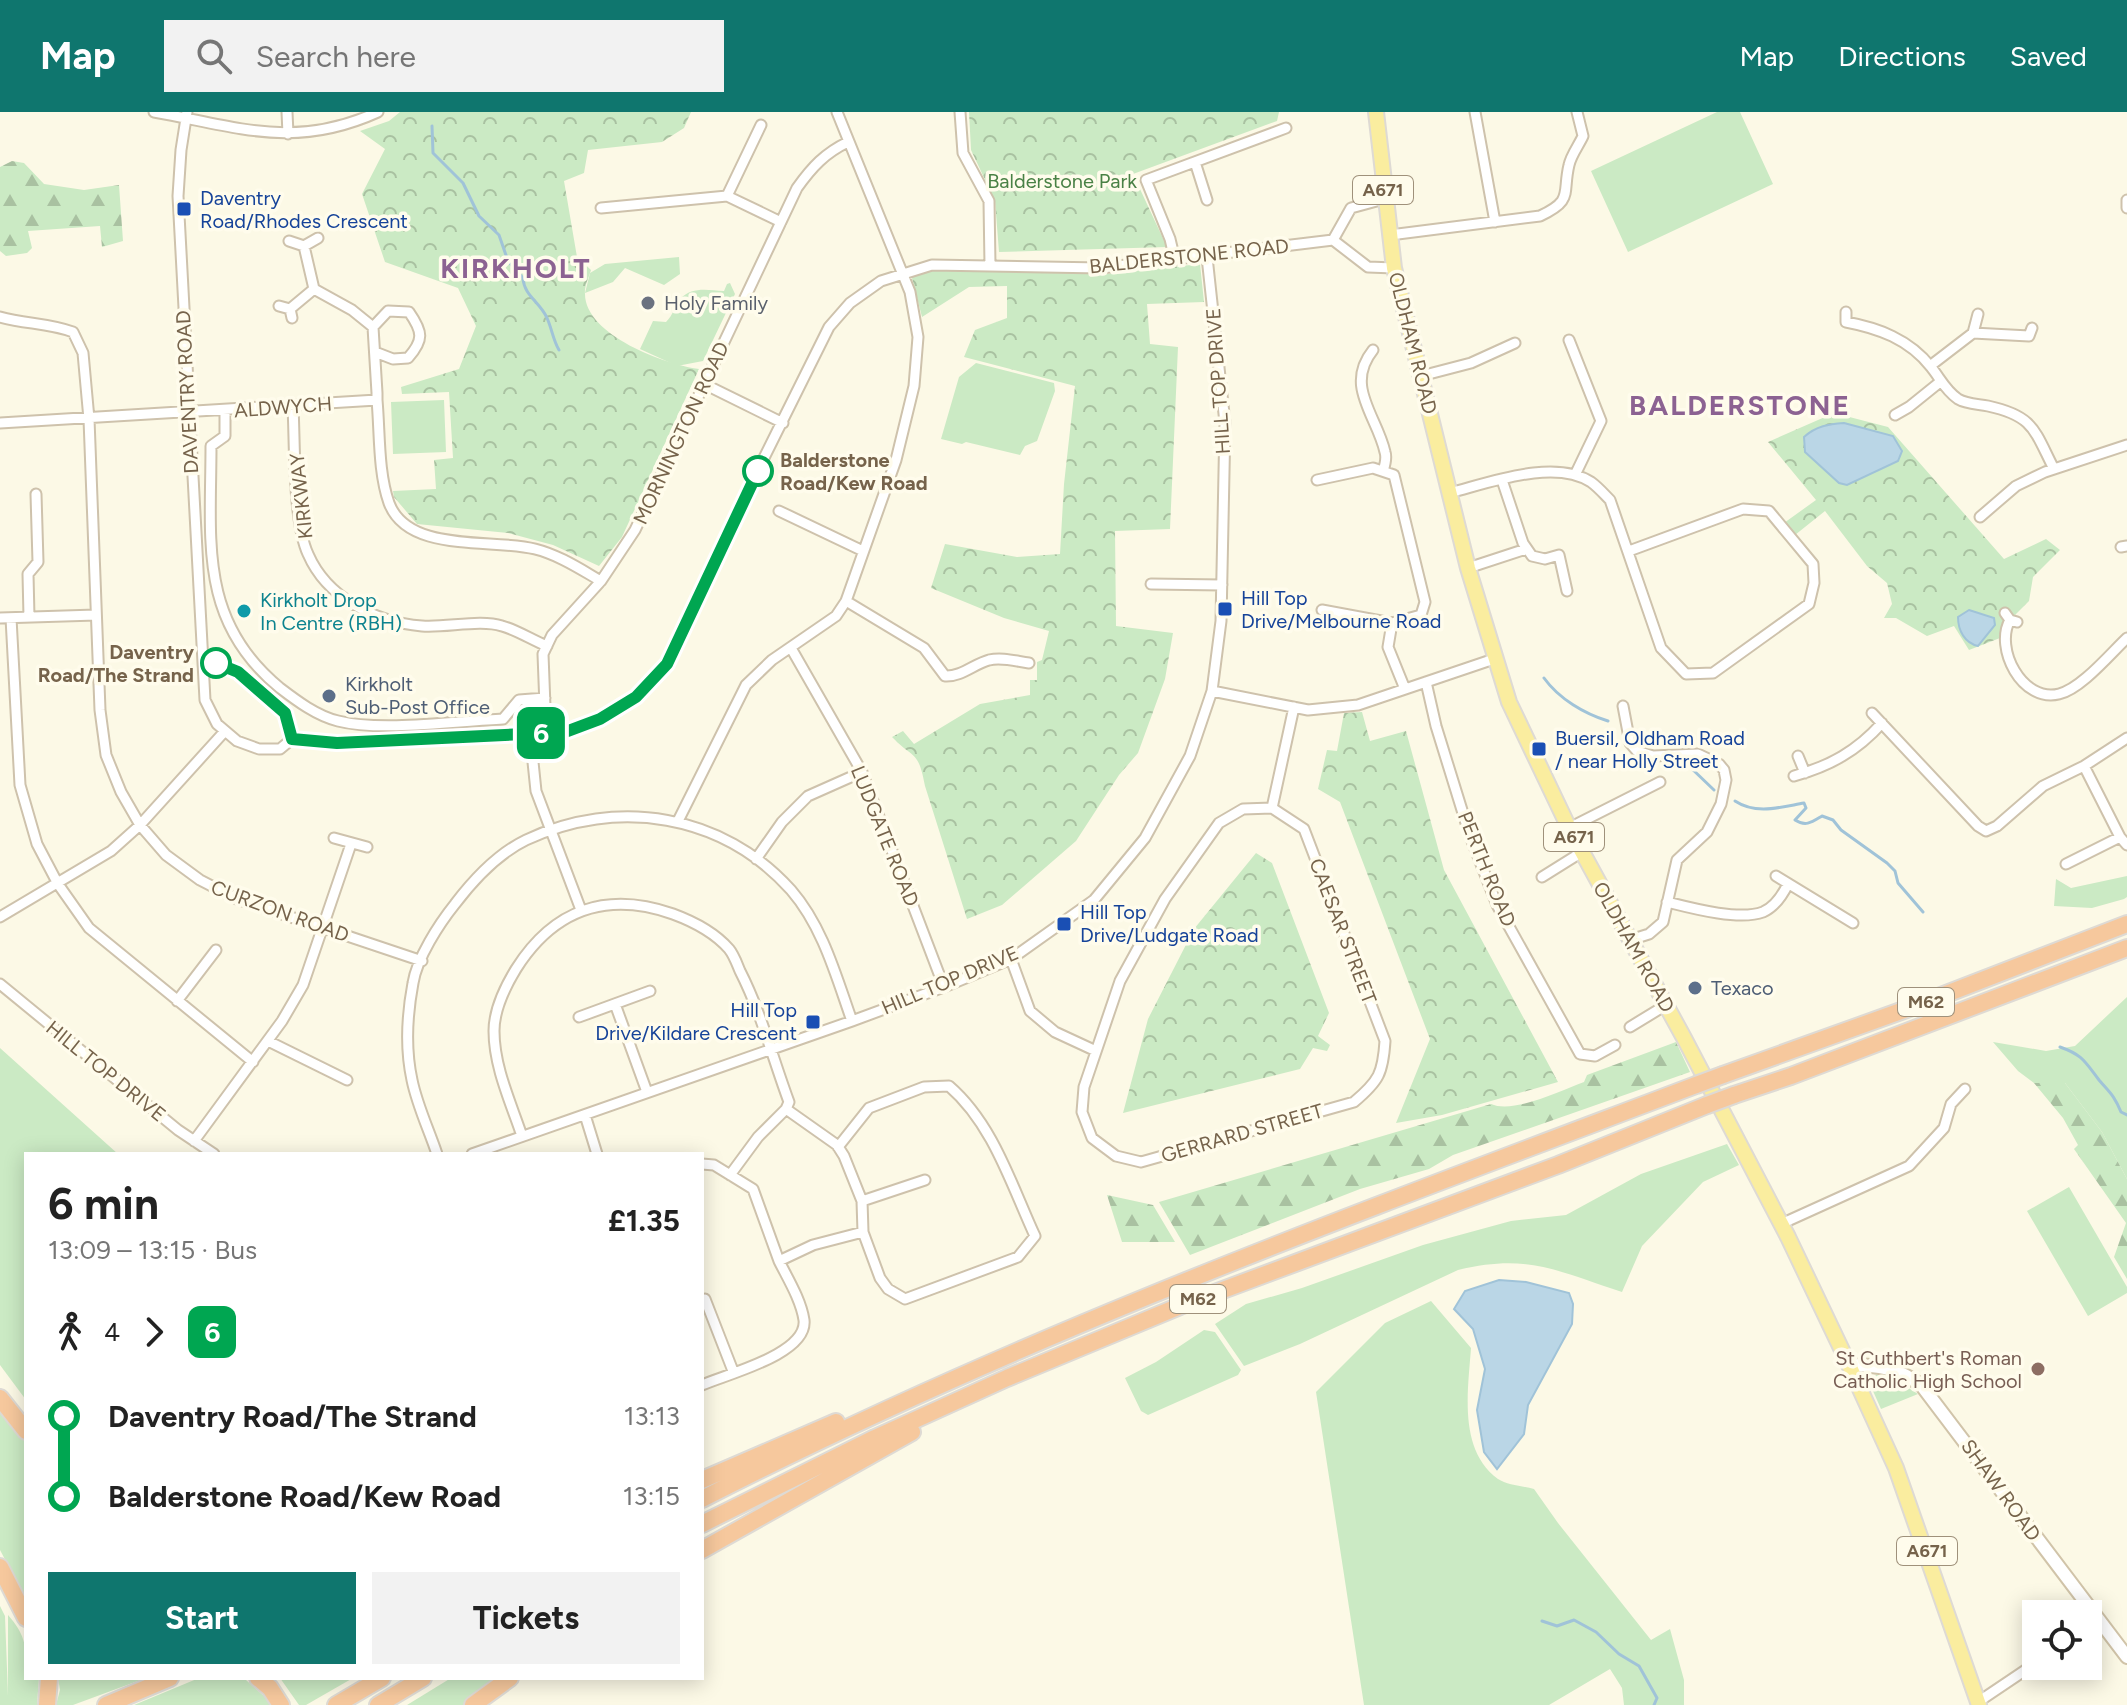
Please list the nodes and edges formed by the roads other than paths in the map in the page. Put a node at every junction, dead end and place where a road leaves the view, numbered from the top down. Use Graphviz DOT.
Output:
graph roads {
  1 [pos="154,112"];
  2 [pos="287,112"];
  3 [pos="378,112"];
  4 [pos="837,112"];
  5 [pos="960,112"];
  6 [pos="1376,112"];
  7 [pos="1475,112"];
  8 [pos="1577,112"];
  9 [pos="187,115"];
  10 [pos="761,125"];
  11 [pos="1286,128"];
  12 [pos="288,134"];
  13 [pos="848,142"];
  14 [pos="1195,162"];
  15 [pos="727,196"];
  16 [pos="1384,199"];
  17 [pos="1207,200"];
  18 [pos="2127,200"];
  19 [pos="601,208"];
  20 [pos="2127,208"];
  21 [pos="781,222"];
  22 [pos="1495,222"];
  23 [pos="1390,235"];
  24 [pos="318,238"];
  25 [pos="1333,240"];
  26 [pos="289,241"];
  27 [pos="304,246"];
  28 [pos="1207,257"];
  29 [pos="1175,260"];
  30 [pos="990,265"];
  31 [pos="1394,268"];
  32 [pos="902,273"];
  33 [pos="314,289"];
  34 [pos="279,306"];
  35 [pos="1846,312"];
  36 [pos="1978,314"];
  37 [pos="0,317"];
  38 [pos="373,327"];
  39 [pos="1973,333"];
  40 [pos="2030,335"];
  41 [pos="1569,340"];
  42 [pos="1515,343"];
  43 [pos="1373,350"];
  44 [pos="375,352"];
  45 [pos="1930,366"];
  46 [pos="1421,376"];
  47 [pos="1940,382"];
  48 [pos="704,384"];
  49 [pos="377,400"];
  50 [pos="293,407"];
  51 [pos="225,411"];
  52 [pos="188,413"];
  53 [pos="1895,415"];
  54 [pos="89,419"];
  55 [pos="0,423"];
  56 [pos="783,423"];
  57 [pos="2127,445"];
  58 [pos="2054,469"];
  59 [pos="1383,471"];
  60 [pos="1575,475"];
  61 [pos="1317,480"];
  62 [pos="1502,480"];
  63 [pos="1449,493"];
  64 [pos="36,494"];
  65 [pos="779,511"];
  66 [pos="1980,517"];
  67 [pos="1526,549"];
  68 [pos="863,551"];
  69 [pos="1629,551"];
  70 [pos="1468,568"];
  71 [pos="601,581"];
  72 [pos="1151,584"];
  73 [pos="1222,585"];
  74 [pos="1567,591"];
  75 [pos="846,601"];
  76 [pos="1322,610"];
  77 [pos="96,615"];
  78 [pos="29,617"];
  79 [pos="0,618"];
  80 [pos="11,618"];
  81 [pos="2010,618"];
  82 [pos="1392,623"];
  83 [pos="2127,638"];
  84 [pos="547,646"];
  85 [pos="791,648"];
  86 [pos="246,655"];
  87 [pos="1494,659"];
  88 [pos="216,663"];
  89 [pos="1029,663"];
  90 [pos="234,670"];
  91 [pos="1426,682"];
  92 [pos="1405,689"];
  93 [pos="1212,691"];
  94 [pos="545,698"];
  95 [pos="295,700"];
  96 [pos="1623,706"];
  97 [pos="1294,707"];
  98 [pos="285,713"];
  99 [pos="1872,713"];
  100 [pos="1882,723"];
  101 [pos="225,731"];
  102 [pos="530,733"];
  103 [pos="546,733"];
  104 [pos="2127,738"];
  105 [pos="292,739"];
  106 [pos="1798,756"];
  107 [pos="2084,766"];
  108 [pos="862,772"];
  109 [pos="1726,774"];
  110 [pos="1738,774"];
  111 [pos="1660,782"];
  112 [pos="1272,808"];
  113 [pos="678,821"];
  114 [pos="140,825"];
  115 [pos="1569,828"];
  116 [pos="553,830"];
  117 [pos="334,838"];
  118 [pos="2123,841"];
  119 [pos="351,844"];
  120 [pos="367,847"];
  121 [pos="1582,852"];
  122 [pos="756,859"];
  123 [pos="2066,864"];
  124 [pos="1776,876"];
  125 [pos="1542,877"];
  126 [pos="58,884"];
  127 [pos="1788,884"];
  128 [pos="1667,902"];
  129 [pos="581,910"];
  130 [pos="0,917"];
  131 [pos="1846,922"];
  132 [pos="2127,924"];
  133 [pos="323,928"];
  134 [pos="1630,940"];
  135 [pos="2127,948"];
  136 [pos="216,950"];
  137 [pos="1011,959"];
  138 [pos="422,961"];
  139 [pos="0,984"];
  140 [pos="944,987"];
  141 [pos="650,991"];
  142 [pos="177,1001"];
  143 [pos="615,1004"];
  144 [pos="1666,1005"];
  145 [pos="579,1017"];
  146 [pos="852,1021"];
  147 [pos="1630,1027"];
  148 [pos="268,1041"];
  149 [pos="1615,1045"];
  150 [pos="770,1049"];
  151 [pos="1096,1051"];
  152 [pos="253,1062"];
  153 [pos="1383,1069"];
  154 [pos="347,1080"];
  155 [pos="1965,1089"];
  156 [pos="647,1092"];
  157 [pos="788,1106"];
  158 [pos="585,1115"];
  159 [pos="522,1136"];
  160 [pos="194,1141"];
  161 [pos="838,1147"];
  162 [pos="211,1152"];
  163 [pos="436,1152"];
  164 [pos="478,1152"];
  165 [pos="596,1152"];
  166 [pos="704,1164"];
  167 [pos="730,1175"];
  168 [pos="925,1180"];
  169 [pos="862,1201"];
  170 [pos="1781,1224"];
  171 [pos="863,1232"];
  172 [pos="779,1261"];
  173 [pos="705,1299"];
  174 [pos="1035,1342"];
  175 [pos="1849,1365"];
  176 [pos="733,1371"];
  177 [pos="1007,1378"];
  178 [pos="704,1384"];
  179 [pos="0,1398"];
  180 [pos="24,1428"];
  181 [pos="704,1479"];
  182 [pos="704,1498"];
  183 [pos="704,1523"];
  184 [pos="704,1549"];
  185 [pos="0,1567"];
  186 [pos="2076,1600"];
  187 [pos="24,1614"];
  188 [pos="2102,1633"];
  189 [pos="2127,1657"];
  190 [pos="2022,1673"];
  191 [pos="49,1680"];
  192 [pos="165,1680"];
  193 [pos="379,1680"];
  194 [pos="420,1680"];
  195 [pos="507,1680"];
  196 [pos="264,1683"];
  197 [pos="1978,1703"];
  198 [pos="47,1705"];
  199 [pos="106,1705"];
  200 [pos="281,1705"];
  201 [pos="336,1705"];
  202 [pos="378,1705"];
  203 [pos="473,1705"];
  1 -- 9 [label="street"];
  2 -- 12 [label="street"];
  3 -- 12 [label="street"];
  4 -- 13 [label="street"];
  5 -- 30 [label="street"];
  6 -- 16 [label="main road, OLDHAM ROAD / A671"];
  7 -- 22 [label="street"];
  8 -- 22 [label="street"];
  9 -- 12 [label="street"];
  9 -- 52 [label="street, DAVENTRY ROAD"];
  10 -- 15 [label="street"];
  11 -- 14 [label="street"];
  13 -- 21 [label="street, MORNINGTON ROAD"];
  13 -- 32 [label="street"];
  14 -- 17 [label="street"];
  14 -- 29 [label="street"];
  15 -- 19 [label="street"];
  15 -- 21 [label="street"];
  16 -- 23 [label="main road, OLDHAM ROAD / A671"];
  16 -- 25 [label="street"];
  18 -- 20 [label="street"];
  21 -- 48 [label="street, MORNINGTON ROAD"];
  22 -- 23 [label="street"];
  23 -- 31 [label="main road, OLDHAM ROAD / A671"];
  24 -- 27 [label="street"];
  25 -- 28 [label="street, BALDERSTONE ROAD"];
  25 -- 31 [label="street"];
  26 -- 27 [label="street"];
  27 -- 33 [label="street"];
  28 -- 29 [label="street, BALDERSTONE ROAD"];
  28 -- 73 [label="street, HILL TOP DRIVE"];
  29 -- 30 [label="street, BALDERSTONE ROAD"];
  30 -- 32 [label="street, BALDERSTONE ROAD"];
  31 -- 46 [label="main road, OLDHAM ROAD / A671"];
  32 -- 56 [label="street, BALDERSTONE ROAD"];
  32 -- 68 [label="street"];
  33 -- 34 [label="street"];
  33 -- 38 [label="street"];
  35 -- 45 [label="street"];
  36 -- 39 [label="street"];
  37 -- 54 [label="street, CURZON ROAD"];
  38 -- 44 [label="street"];
  38 -- 44 [label="street"];
  39 -- 40 [label="street"];
  39 -- 45 [label="street"];
  41 -- 60 [label="street"];
  42 -- 46 [label="street"];
  43 -- 59 [label="street"];
  44 -- 49 [label="street"];
  45 -- 47 [label="street"];
  46 -- 63 [label="main road, OLDHAM ROAD / A671"];
  47 -- 53 [label="street"];
  47 -- 58 [label="street"];
  48 -- 56 [label="street"];
  48 -- 71 [label="street, MORNINGTON ROAD"];
  49 -- 50 [label="street, ALDWYCH"];
  49 -- 71 [label="street"];
  50 -- 51 [label="street, ALDWYCH"];
  50 -- 84 [label="street, KIRKWAY"];
  51 -- 52 [label="street, ALDWYCH"];
  51 -- 86 [label="street"];
  52 -- 54 [label="street, ALDWYCH"];
  52 -- 101 [label="street, DAVENTRY ROAD"];
  54 -- 55 [label="street, ALDWYCH"];
  54 -- 77 [label="street, CURZON ROAD"];
  56 -- 103 [label="street, BALDERSTONE ROAD"];
  57 -- 58 [label="street"];
  58 -- 66 [label="street"];
  59 -- 61 [label="street"];
  59 -- 82 [label="street"];
  60 -- 62 [label="street"];
  60 -- 69 [label="street"];
  62 -- 63 [label="street"];
  62 -- 67 [label="street"];
  63 -- 70 [label="main road, OLDHAM ROAD / A671"];
  64 -- 78 [label="street"];
  65 -- 68 [label="street"];
  67 -- 70 [label="street"];
  67 -- 74 [label="street"];
  68 -- 75 [label="street"];
  69 -- 69 [label="street"];
  70 -- 87 [label="main road, OLDHAM ROAD / A671"];
  71 -- 84 [label="street, MORNINGTON ROAD"];
  72 -- 73 [label="street"];
  73 -- 93 [label="street, HILL TOP DRIVE"];
  75 -- 85 [label="street"];
  75 -- 89 [label="street"];
  76 -- 82 [label="street"];
  77 -- 78 [label="street"];
  77 -- 114 [label="street, CURZON ROAD"];
  78 -- 80 [label="street"];
  79 -- 80 [label="street"];
  80 -- 126 [label="street"];
  81 -- 83 [label="street"];
  82 -- 92 [label="street"];
  84 -- 94 [label="street"];
  85 -- 108 [label="street, LUDGATE ROAD"];
  85 -- 113 [label="street"];
  86 -- 90 [label="street"];
  86 -- 95 [label="street"];
  87 -- 91 [label="street"];
  87 -- 115 [label="main road, OLDHAM ROAD / A671"];
  88 -- 90 [label="street"];
  90 -- 98 [label="street"];
  91 -- 92 [label="street"];
  91 -- 149 [label="street, PERTH ROAD"];
  92 -- 97 [label="street"];
  93 -- 97 [label="street"];
  93 -- 137 [label="street, HILL TOP DRIVE"];
  94 -- 95 [label="street"];
  94 -- 103 [label="street"];
  95 -- 98 [label="street"];
  96 -- 109 [label="street"];
  97 -- 112 [label="street"];
  98 -- 105 [label="street"];
  99 -- 100 [label="street"];
  100 -- 106 [label="street"];
  100 -- 107 [label="street"];
  101 -- 105 [label="street, BALDERSTONE ROAD"];
  101 -- 114 [label="street"];
  102 -- 103 [label="street, BALDERSTONE ROAD"];
  102 -- 105 [label="street, BALDERSTONE ROAD"];
  102 -- 116 [label="street"];
  104 -- 107 [label="street"];
  107 -- 118 [label="street"];
  108 -- 122 [label="street"];
  108 -- 140 [label="street, LUDGATE ROAD"];
  109 -- 110 [label="street"];
  109 -- 128 [label="street"];
  111 -- 115 [label="street"];
  112 -- 151 [label="street"];
  112 -- 153 [label="street, CAESAR STREET"];
  113 -- 116 [label="street"];
  113 -- 122 [label="street"];
  114 -- 126 [label="street"];
  114 -- 133 [label="street, CURZON ROAD"];
  115 -- 121 [label="main road, OLDHAM ROAD / A671"];
  116 -- 129 [label="street"];
  116 -- 138 [label="street"];
  117 -- 119 [label="street"];
  118 -- 123 [label="street"];
  119 -- 120 [label="street"];
  119 -- 133 [label="street"];
  121 -- 125 [label="street"];
  121 -- 134 [label="main road, OLDHAM ROAD / A671"];
  122 -- 146 [label="street"];
  124 -- 127 [label="street"];
  126 -- 130 [label="street"];
  126 -- 142 [label="street"];
  127 -- 128 [label="street"];
  127 -- 131 [label="street"];
  128 -- 134 [label="street"];
  129 -- 150 [label="street"];
  129 -- 159 [label="street"];
  132 -- 174 [label="highway, M62, bridge"];
  133 -- 138 [label="street, CURZON ROAD"];
  133 -- 148 [label="street"];
  134 -- 144 [label="main road, OLDHAM ROAD / A671"];
  135 -- 177 [label="highway, M62, bridge"];
  136 -- 142 [label="street"];
  137 -- 140 [label="street, HILL TOP DRIVE"];
  137 -- 151 [label="street"];
  138 -- 163 [label="street"];
  139 -- 160 [label="street, HILL TOP DRIVE"];
  140 -- 146 [label="street, HILL TOP DRIVE"];
  141 -- 143 [label="street"];
  142 -- 152 [label="street"];
  143 -- 145 [label="street"];
  143 -- 156 [label="street"];
  144 -- 147 [label="street"];
  144 -- 170 [label="main road, OLDHAM ROAD / A671"];
  146 -- 150 [label="street, HILL TOP DRIVE"];
  148 -- 152 [label="street"];
  148 -- 154 [label="street"];
  150 -- 156 [label="street, HILL TOP DRIVE"];
  150 -- 157 [label="street"];
  151 -- 153 [label="street, GERRARD STREET"];
  152 -- 160 [label="street"];
  155 -- 170 [label="street"];
  156 -- 158 [label="street, HILL TOP DRIVE"];
  157 -- 161 [label="street"];
  157 -- 167 [label="street"];
  158 -- 159 [label="street, HILL TOP DRIVE"];
  158 -- 165 [label="street"];
  159 -- 164 [label="street, HILL TOP DRIVE"];
  160 -- 162 [label="street, HILL TOP DRIVE"];
  161 -- 169 [label="street"];
  161 -- 171 [label="street"];
  166 -- 167 [label="street"];
  167 -- 172 [label="street"];
  168 -- 169 [label="street"];
  169 -- 171 [label="street"];
  170 -- 175 [label="main road, OLDHAM ROAD / A671"];
  171 -- 172 [label="street"];
  172 -- 176 [label="street"];
  173 -- 176 [label="street"];
  174 -- 181 [label="highway, M62"];
  174 -- 182 [label="highway, M62"];
  175 -- 186 [label="street, SHAW ROAD"];
  175 -- 197 [label="main road, OLDHAM ROAD / A671"];
  176 -- 178 [label="street"];
  177 -- 183 [label="highway, M62"];
  177 -- 184 [label="highway, M62"];
  179 -- 180 [label="highway"];
  185 -- 187 [label="highway"];
  188 -- 189 [label="street, SHAW ROAD"];
  190 -- 197 [label="street"];
  191 -- 198 [label="highway"];
  192 -- 199 [label="highway"];
  193 -- 201 [label="highway"];
  194 -- 202 [label="highway"];
  195 -- 203 [label="highway"];
  196 -- 200 [label="highway"];
}
